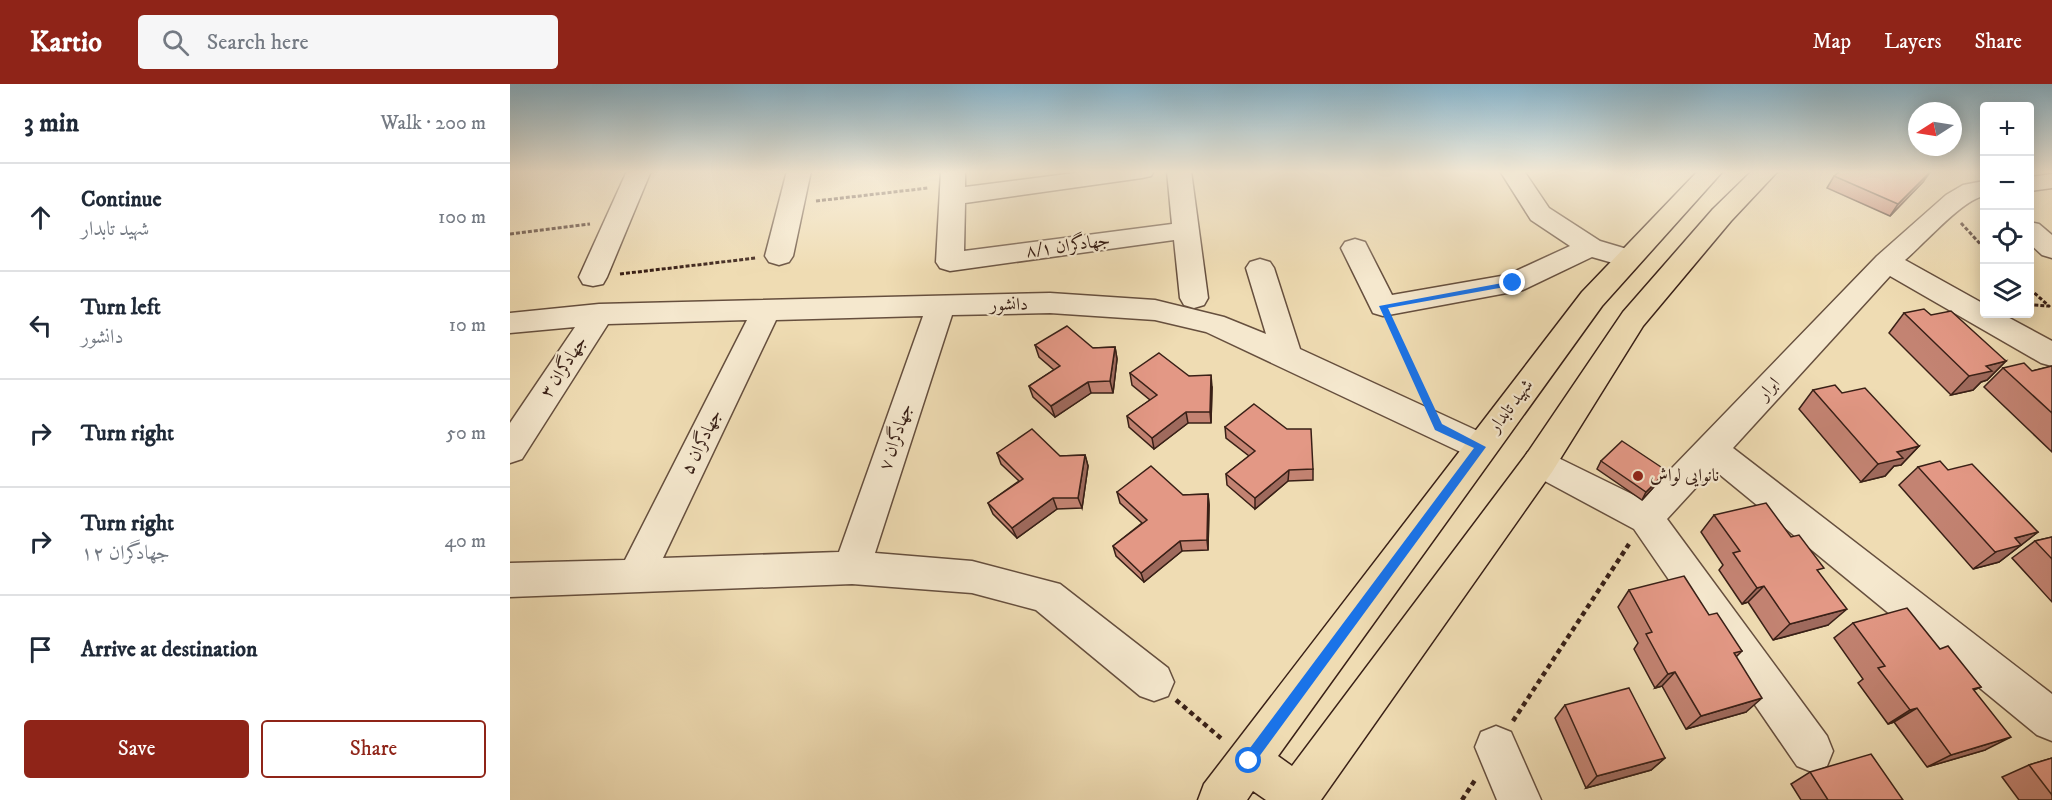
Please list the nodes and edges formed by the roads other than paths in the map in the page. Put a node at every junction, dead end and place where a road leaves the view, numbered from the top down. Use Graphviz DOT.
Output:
graph roads {
  1 [pos="624,204"];
  2 [pos="791,204"];
  3 [pos="952,204"];
  4 [pos="1184,204"];
  5 [pos="1534,204"];
  6 [pos="1679,204"];
  7 [pos="1732,204"];
  8 [pos="1951,204"];
  9 [pos="1187,230"];
  10 [pos="2034,233"];
  11 [pos="1590,247"];
  12 [pos="1355,248"];
  13 [pos="2052,249"];
  14 [pos="779,256"];
  15 [pos="1627,258"];
  16 [pos="1887,262"];
  17 [pos="1260,268"];
  18 [pos="594,277"];
  19 [pos="1194,298"];
  20 [pos="941,306"];
  21 [pos="767,309"];
  22 [pos="599,314"];
  23 [pos="510,323"];
  24 [pos="2052,355"];
  25 [pos="1287,356"];
  26 [pos="1481,447"];
  27 [pos="510,450"];
  28 [pos="1712,450"];
  29 [pos="1540,462"];
  30 [pos="1646,518"];
  31 [pos="852,568"];
  32 [pos="637,574"];
  33 [pos="510,580"];
  34 [pos="1155,682"];
  35 [pos="2052,720"];
  36 [pos="1496,747"];
  37 [pos="1812,751"];
  38 [pos="1249,761"];
  39 [pos="1296,798"];
  40 [pos="1220,800"];
  41 [pos="1519,800"];
  1 -- 18 [label="street"];
  2 -- 14 [label="street"];
  3 -- 9 [label="street, جهادگران ۸/۱"];
  4 -- 9 [label="street"];
  5 -- 11 [label="street"];
  6 -- 15 [label="main road, شهید تابدار"];
  7 -- 29 [label="main road"];
  8 -- 16 [label="street, ابرار"];
  9 -- 19 [label="street"];
  10 -- 13 [label="street"];
  11 -- 12 [label="street"];
  11 -- 15 [label="street"];
  15 -- 26 [label="main road, شهید تابدار"];
  16 -- 24 [label="street"];
  16 -- 28 [label="street, ابرار"];
  17 -- 25 [label="street"];
  20 -- 21 [label="street, دانشور"];
  20 -- 25 [label="street, دانشور"];
  20 -- 31 [label="street, جهادگران ۷"];
  21 -- 22 [label="street, دانشور"];
  21 -- 32 [label="street, جهادگران ۵"];
  22 -- 23 [label="street, دانشور"];
  22 -- 27 [label="street, جهادگران ۳"];
  25 -- 26 [label="street, دانشور"];
  26 -- 38 [label="main road, شهید تابدار"];
  28 -- 30 [label="street, ابرار"];
  28 -- 35 [label="street"];
  29 -- 30 [label="street"];
  29 -- 39 [label="main road"];
  30 -- 37 [label="street"];
  31 -- 32 [label="street"];
  31 -- 34 [label="street"];
  32 -- 33 [label="street"];
  36 -- 41 [label="street"];
  38 -- 39 [label="main road"];
  38 -- 40 [label="main road, شهید تابدار"];
}
